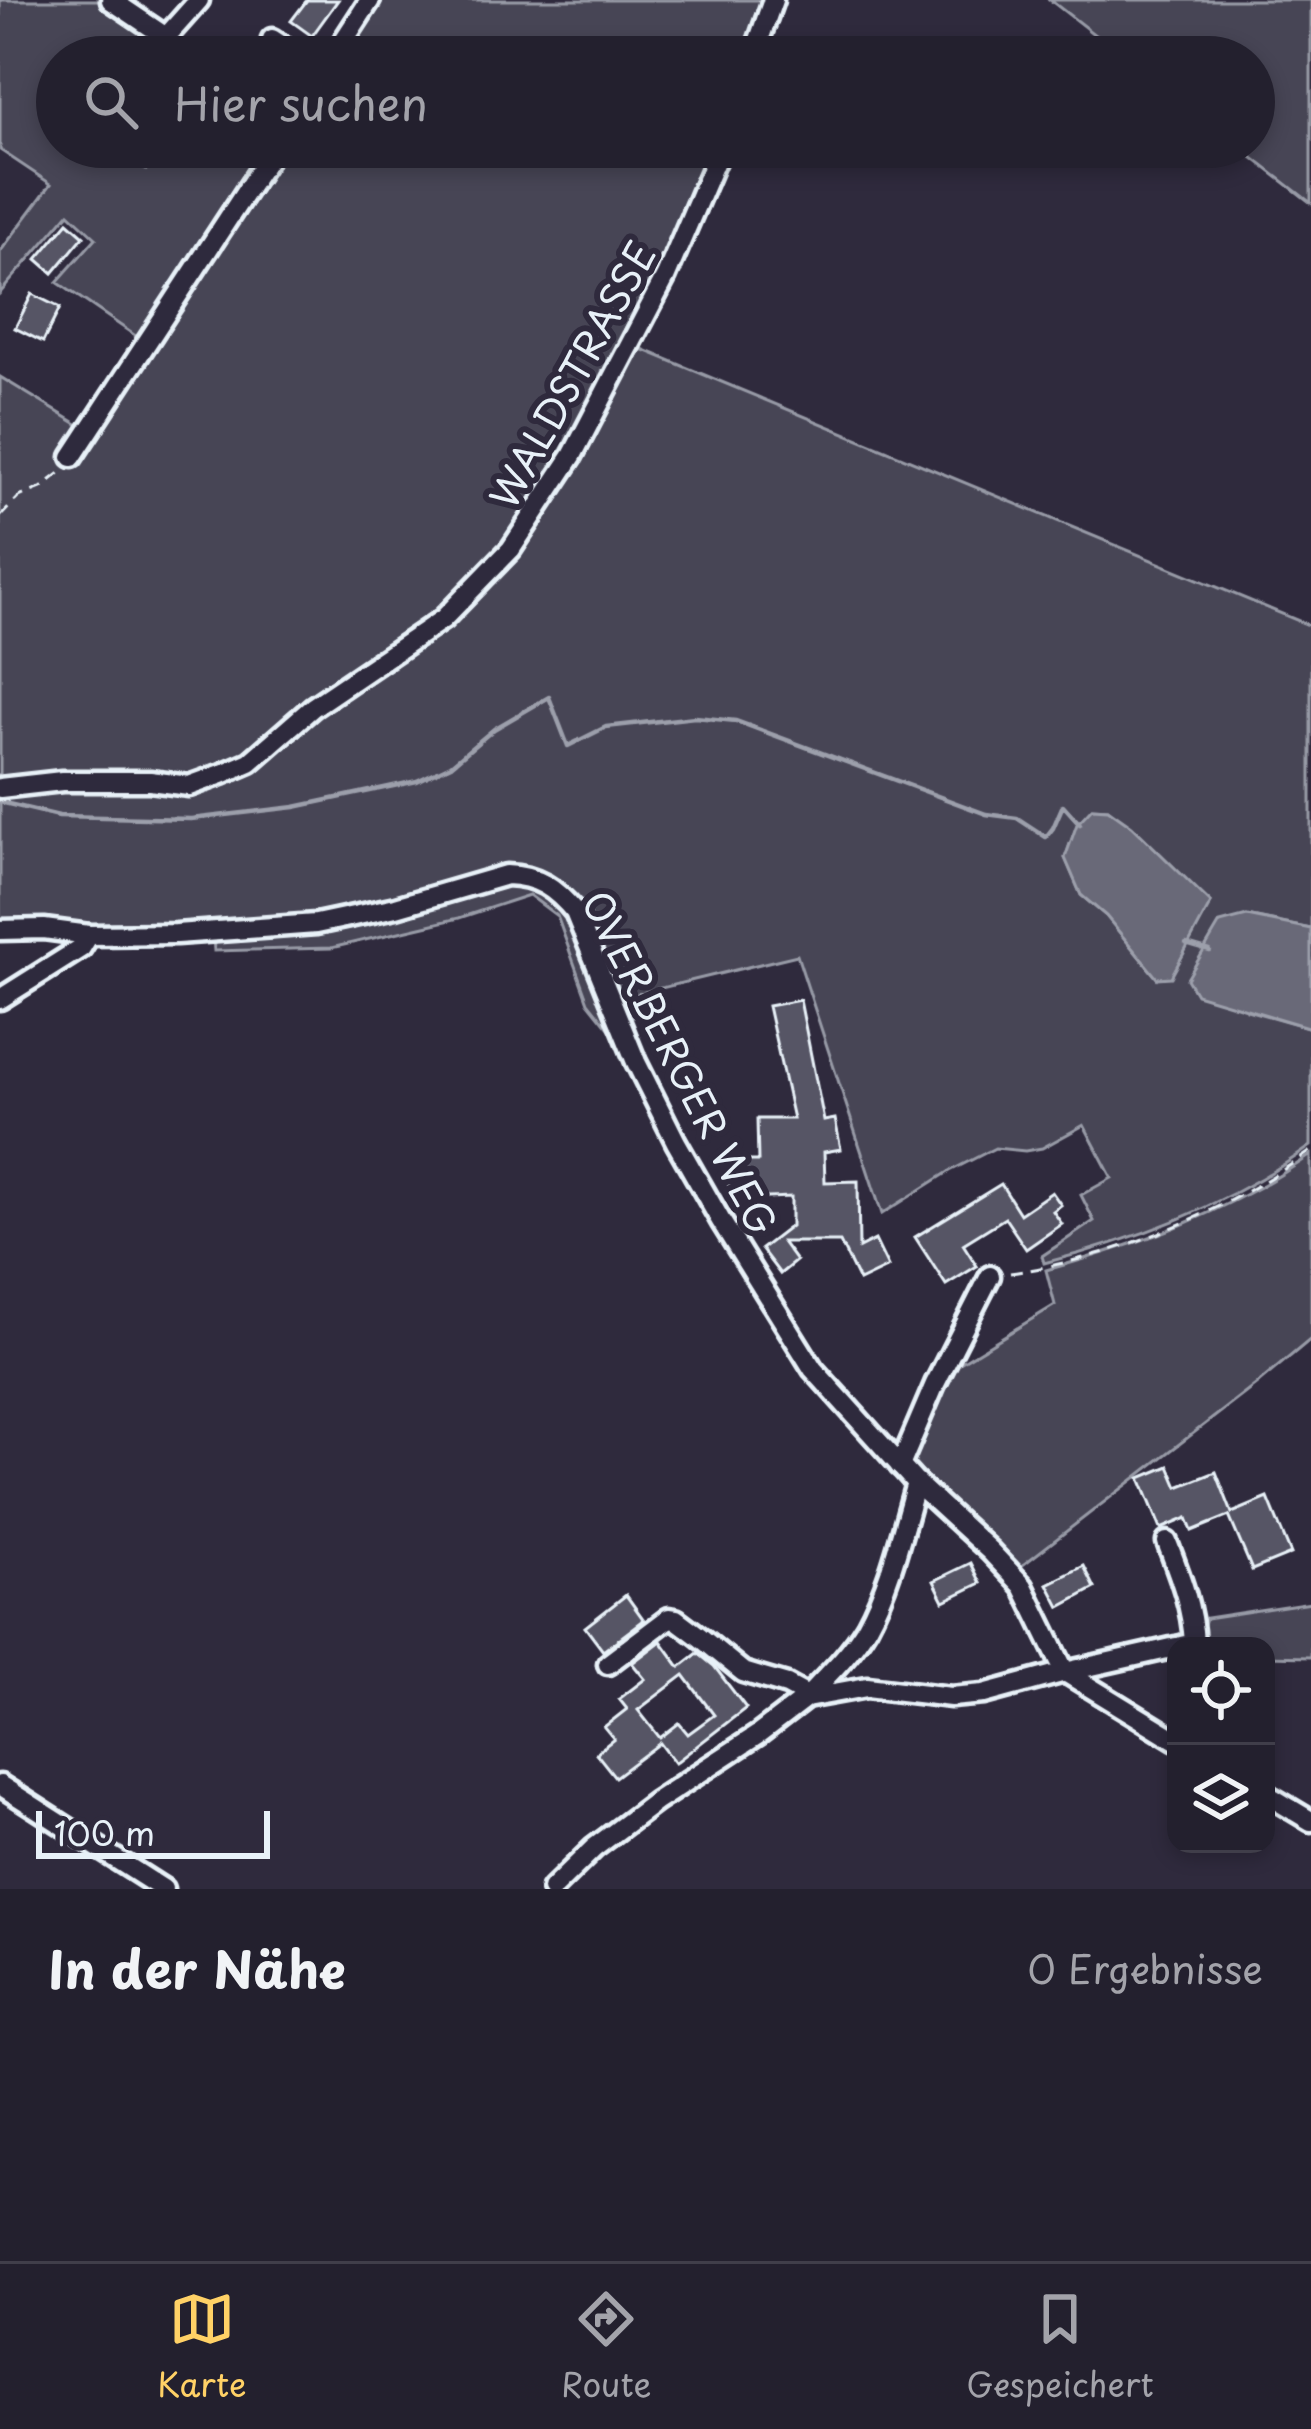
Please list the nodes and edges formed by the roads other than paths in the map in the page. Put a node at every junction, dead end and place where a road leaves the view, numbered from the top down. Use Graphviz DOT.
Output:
graph roads {
  1 [pos="111,0"];
  2 [pos="199,0"];
  3 [pos="773,0"];
  4 [pos="365,2"];
  5 [pos="165,36"];
  6 [pos="167,36"];
  7 [pos="345,36"];
  8 [pos="760,36"];
  9 [pos="261,168"];
  10 [pos="712,168"];
  11 [pos="72,457"];
  12 [pos="0,788"];
  13 [pos="0,930"];
  14 [pos="89,935"];
  15 [pos="0,999"];
  16 [pos="990,1276"];
  17 [pos="901,1466"];
  18 [pos="916,1483"];
  19 [pos="1167,1542"];
  20 [pos="1194,1637"];
  21 [pos="1167,1650"];
  22 [pos="608,1664"];
  23 [pos="1065,1672"];
  24 [pos="807,1697"];
  25 [pos="1167,1734"];
  26 [pos="0,1785"];
  27 [pos="1275,1799"];
  28 [pos="1311,1821"];
  29 [pos="163,1889"];
  30 [pos="552,1889"];
  1 -- 5 [label="street"];
  2 -- 6 [label="street"];
  3 -- 8 [label="street"];
  4 -- 7 [label="street"];
  9 -- 11 [label="street"];
  10 -- 12 [label="street, WALDSTRASSE"];
  13 -- 14 [label="street, OVERBERGER WEG"];
  14 -- 15 [label="street"];
  14 -- 17 [label="street, OVERBERGER WEG"];
  16 -- 17 [label="street"];
  17 -- 18 [label="street, OVERBERGER WEG"];
  18 -- 23 [label="street, OVERBERGER WEG"];
  18 -- 24 [label="street"];
  19 -- 20 [label="street"];
  21 -- 23 [label="street"];
  22 -- 24 [label="street"];
  23 -- 24 [label="street"];
  23 -- 25 [label="street"];
  24 -- 30 [label="street"];
  26 -- 29 [label="street"];
  27 -- 28 [label="street"];
}
